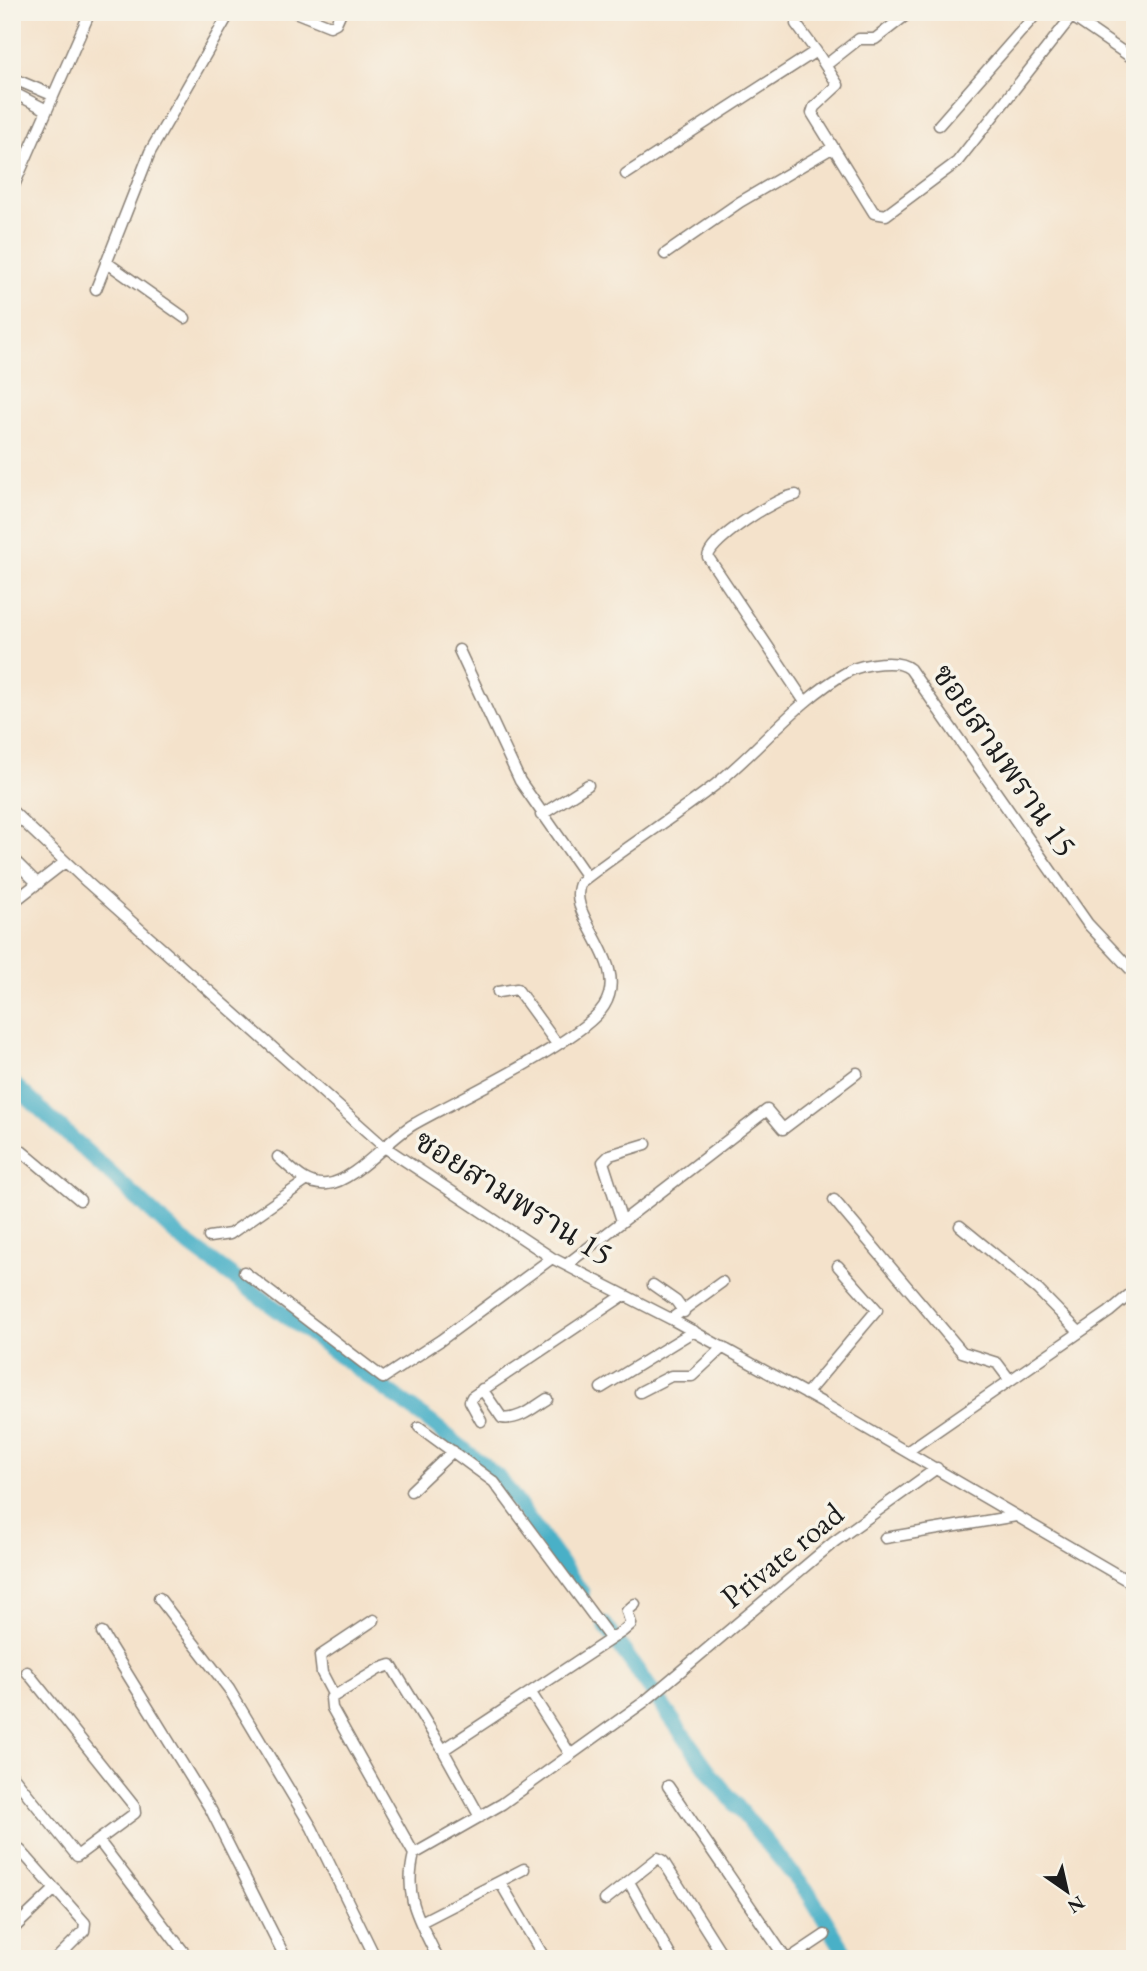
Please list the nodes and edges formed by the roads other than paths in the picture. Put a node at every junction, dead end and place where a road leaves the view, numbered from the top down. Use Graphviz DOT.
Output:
graph roads {
  1 [pos="90,12"];
  2 [pos="230,12"];
  3 [pos="295,12"];
  4 [pos="341,12"];
  5 [pos="910,12"];
  6 [pos="1038,12"];
  7 [pos="1069,14"];
  8 [pos="796,24"];
  9 [pos="816,51"];
  10 [pos="1135,60"];
  11 [pos="826,65"];
  12 [pos="12,78"];
  13 [pos="12,92"];
  14 [pos="52,95"];
  15 [pos="47,110"];
  16 [pos="939,125"];
  17 [pos="832,148"];
  18 [pos="626,174"];
  19 [pos="12,190"];
  20 [pos="665,254"];
  21 [pos="106,262"];
  22 [pos="96,289"];
  23 [pos="185,318"];
  24 [pos="796,495"];
  25 [pos="459,650"];
  26 [pos="805,702"];
  27 [pos="588,785"];
  28 [pos="12,811"];
  29 [pos="541,815"];
  30 [pos="12,858"];
  31 [pos="65,862"];
  32 [pos="587,877"];
  33 [pos="38,884"];
  34 [pos="12,904"];
  35 [pos="1135,974"];
  36 [pos="498,992"];
  37 [pos="557,1044"];
  38 [pos="857,1073"];
  39 [pos="12,1143"];
  40 [pos="646,1144"];
  41 [pos="383,1146"];
  42 [pos="278,1157"];
  43 [pos="306,1181"];
  44 [pos="80,1200"];
  45 [pos="834,1200"];
  46 [pos="622,1221"];
  47 [pos="960,1226"];
  48 [pos="209,1237"];
  49 [pos="552,1258"];
  50 [pos="566,1265"];
  51 [pos="838,1266"];
  52 [pos="244,1272"];
  53 [pos="722,1282"];
  54 [pos="653,1285"];
  55 [pos="1135,1290"];
  56 [pos="624,1294"];
  57 [pos="684,1312"];
  58 [pos="671,1319"];
  59 [pos="694,1331"];
  60 [pos="1079,1332"];
  61 [pos="723,1347"];
  62 [pos="1009,1379"];
  63 [pos="601,1388"];
  64 [pos="482,1389"];
  65 [pos="640,1392"];
  66 [pos="806,1394"];
  67 [pos="547,1399"];
  68 [pos="481,1421"];
  69 [pos="419,1427"];
  70 [pos="453,1451"];
  71 [pos="908,1451"];
  72 [pos="937,1468"];
  73 [pos="411,1491"];
  74 [pos="1016,1516"];
  75 [pos="885,1538"];
  76 [pos="1135,1585"];
  77 [pos="159,1598"];
  78 [pos="635,1604"];
  79 [pos="374,1620"];
  80 [pos="102,1633"];
  81 [pos="611,1638"];
  82 [pos="27,1672"];
  83 [pos="531,1693"];
  84 [pos="333,1694"];
  85 [pos="443,1750"];
  86 [pos="570,1755"];
  87 [pos="12,1775"];
  88 [pos="668,1786"];
  89 [pos="480,1817"];
  90 [pos="99,1841"];
  91 [pos="414,1854"];
  92 [pos="12,1856"];
  93 [pos="524,1869"];
  94 [pos="500,1882"];
  95 [pos="629,1882"];
  96 [pos="55,1889"];
  97 [pos="605,1900"];
  98 [pos="421,1922"];
  99 [pos="12,1930"];
  100 [pos="825,1935"];
  101 [pos="56,1959"];
  102 [pos="188,1959"];
  103 [pos="286,1959"];
  104 [pos="376,1959"];
  105 [pos="438,1959"];
  106 [pos="545,1959"];
  107 [pos="672,1959"];
  108 [pos="725,1959"];
  109 [pos="787,1959"];
  1 -- 14 [label="street"];
  2 -- 21 [label="street"];
  3 -- 4 [label="street"];
  5 -- 11 [label="street"];
  6 -- 16 [label="street"];
  7 -- 10 [label="street"];
  7 -- 17 [label="street"];
  8 -- 9 [label="street"];
  9 -- 11 [label="street"];
  9 -- 18 [label="street"];
  11 -- 17 [label="street"];
  12 -- 14 [label="street"];
  13 -- 15 [label="street"];
  14 -- 15 [label="street"];
  15 -- 19 [label="street"];
  17 -- 20 [label="street"];
  21 -- 22 [label="street"];
  21 -- 23 [label="street"];
  24 -- 26 [label="street"];
  25 -- 29 [label="street"];
  26 -- 32 [label="street, ซอยสามพราน 15"];
  26 -- 35 [label="street, ซอยสามพราน 15"];
  27 -- 29 [label="street"];
  28 -- 31 [label="street"];
  29 -- 32 [label="street"];
  30 -- 33 [label="street"];
  31 -- 33 [label="street"];
  31 -- 41 [label="street"];
  32 -- 37 [label="street, ซอยสามพราน 15"];
  33 -- 34 [label="street"];
  36 -- 37 [label="street"];
  37 -- 41 [label="street, ซอยสามพราน 15"];
  38 -- 46 [label="street"];
  39 -- 44 [label="street"];
  40 -- 46 [label="street"];
  41 -- 43 [label="street"];
  41 -- 49 [label="street, ซอยสามพราน 15"];
  42 -- 43 [label="street"];
  43 -- 48 [label="street"];
  45 -- 62 [label="street"];
  46 -- 50 [label="street"];
  47 -- 60 [label="street"];
  49 -- 50 [label="street, ซอยสามพราน 15"];
  49 -- 52 [label="street"];
  50 -- 56 [label="street, ซอยสามพราน 15"];
  51 -- 66 [label="street"];
  53 -- 57 [label="street"];
  54 -- 57 [label="street"];
  55 -- 60 [label="street"];
  56 -- 58 [label="street, ซอยสามพราน 15"];
  56 -- 64 [label="street"];
  57 -- 58 [label="street"];
  58 -- 59 [label="street, ซอยสามพราน 15"];
  59 -- 61 [label="street, ซอยสามพราน 15"];
  59 -- 63 [label="street"];
  60 -- 62 [label="street"];
  61 -- 65 [label="street"];
  61 -- 66 [label="street, ซอยสามพราน 15"];
  62 -- 71 [label="street"];
  64 -- 67 [label="street"];
  64 -- 68 [label="street"];
  66 -- 71 [label="street, ซอยสามพราน 15"];
  69 -- 70 [label="street"];
  70 -- 73 [label="street"];
  70 -- 81 [label="street"];
  71 -- 72 [label="street, ซอยสามพราน 15"];
  72 -- 74 [label="street, ซอยสามพราน 15"];
  72 -- 86 [label="street, Private road"];
  74 -- 75 [label="street"];
  74 -- 76 [label="street, ซอยสามพราน 15"];
  77 -- 104 [label="street"];
  78 -- 81 [label="street"];
  79 -- 84 [label="street"];
  80 -- 103 [label="street"];
  81 -- 83 [label="street"];
  82 -- 90 [label="street"];
  83 -- 85 [label="street"];
  83 -- 86 [label="street"];
  84 -- 85 [label="street"];
  84 -- 91 [label="street"];
  85 -- 89 [label="street"];
  86 -- 89 [label="street, Private road"];
  87 -- 90 [label="street"];
  88 -- 109 [label="street"];
  89 -- 91 [label="street, Private road"];
  90 -- 102 [label="street"];
  91 -- 98 [label="street"];
  92 -- 96 [label="street"];
  93 -- 94 [label="street"];
  94 -- 98 [label="street"];
  94 -- 106 [label="street"];
  95 -- 97 [label="street"];
  95 -- 107 [label="street"];
  95 -- 108 [label="street"];
  96 -- 99 [label="street"];
  96 -- 101 [label="street"];
  98 -- 105 [label="street"];
  100 -- 109 [label="street"];
}
